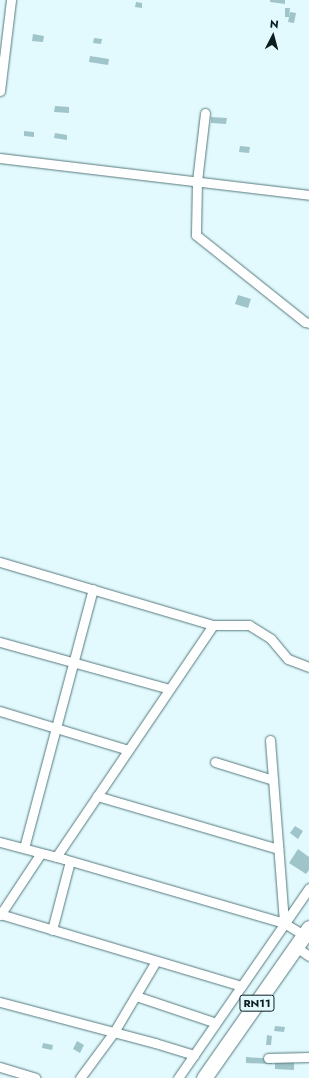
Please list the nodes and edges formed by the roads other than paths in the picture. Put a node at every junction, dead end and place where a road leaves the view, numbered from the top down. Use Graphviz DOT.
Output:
graph roads {
  1 [pos="11,0"];
  2 [pos="0,90"];
  3 [pos="205,113"];
  4 [pos="0,158"];
  5 [pos="197,182"];
  6 [pos="309,195"];
  7 [pos="309,323"];
  8 [pos="0,562"];
  9 [pos="93,589"];
  10 [pos="213,625"];
  11 [pos="0,642"];
  12 [pos="73,662"];
  13 [pos="309,667"];
  14 [pos="169,689"];
  15 [pos="0,711"];
  16 [pos="56,728"];
  17 [pos="270,740"];
  18 [pos="128,750"];
  19 [pos="215,762"];
  20 [pos="273,780"];
  21 [pos="97,796"];
  22 [pos="0,842"];
  23 [pos="24,848"];
  24 [pos="278,849"];
  25 [pos="41,853"];
  26 [pos="56,857"];
  27 [pos="70,861"];
  28 [pos="309,888"];
  29 [pos="0,914"];
  30 [pos="284,923"];
  31 [pos="52,930"];
  32 [pos="303,937"];
  33 [pos="309,956"];
  34 [pos="156,961"];
  35 [pos="241,986"];
  36 [pos="136,996"];
  37 [pos="0,1002"];
  38 [pos="216,1023"];
  39 [pos="114,1032"];
  40 [pos="194,1055"];
  41 [pos="309,1057"];
  42 [pos="268,1058"];
  43 [pos="0,1067"];
  44 [pos="35,1078"];
  45 [pos="80,1078"];
  46 [pos="178,1078"];
  47 [pos="204,1078"];
  1 -- 2 [label="street"];
  3 -- 5 [label="street"];
  4 -- 5 [label="street"];
  5 -- 6 [label="street"];
  5 -- 7 [label="street"];
  8 -- 9 [label="street"];
  9 -- 10 [label="street"];
  9 -- 12 [label="street"];
  10 -- 13 [label="street"];
  10 -- 14 [label="street"];
  11 -- 12 [label="street"];
  12 -- 14 [label="street"];
  12 -- 16 [label="street"];
  14 -- 18 [label="street"];
  15 -- 16 [label="street"];
  16 -- 18 [label="street"];
  16 -- 23 [label="street"];
  17 -- 20 [label="street"];
  18 -- 21 [label="street"];
  19 -- 20 [label="street"];
  20 -- 24 [label="street"];
  21 -- 24 [label="street"];
  21 -- 26 [label="street"];
  22 -- 23 [label="street"];
  23 -- 25 [label="street"];
  24 -- 30 [label="street"];
  25 -- 26 [label="street"];
  25 -- 29 [label="street"];
  26 -- 27 [label="street"];
  27 -- 30 [label="street"];
  27 -- 31 [label="street"];
  28 -- 30 [label="street"];
  29 -- 31 [label="street"];
  30 -- 32 [label="street"];
  30 -- 35 [label="street"];
  31 -- 34 [label="street"];
  32 -- 33 [label="street"];
  32 -- 47 [label="main road, RN11"];
  34 -- 35 [label="street"];
  34 -- 36 [label="street"];
  35 -- 38 [label="street"];
  36 -- 38 [label="street"];
  36 -- 39 [label="street"];
  37 -- 39 [label="street"];
  38 -- 40 [label="street"];
  39 -- 40 [label="street"];
  39 -- 45 [label="street"];
  40 -- 46 [label="street"];
  41 -- 42 [label="street"];
  43 -- 44 [label="street"];
}
